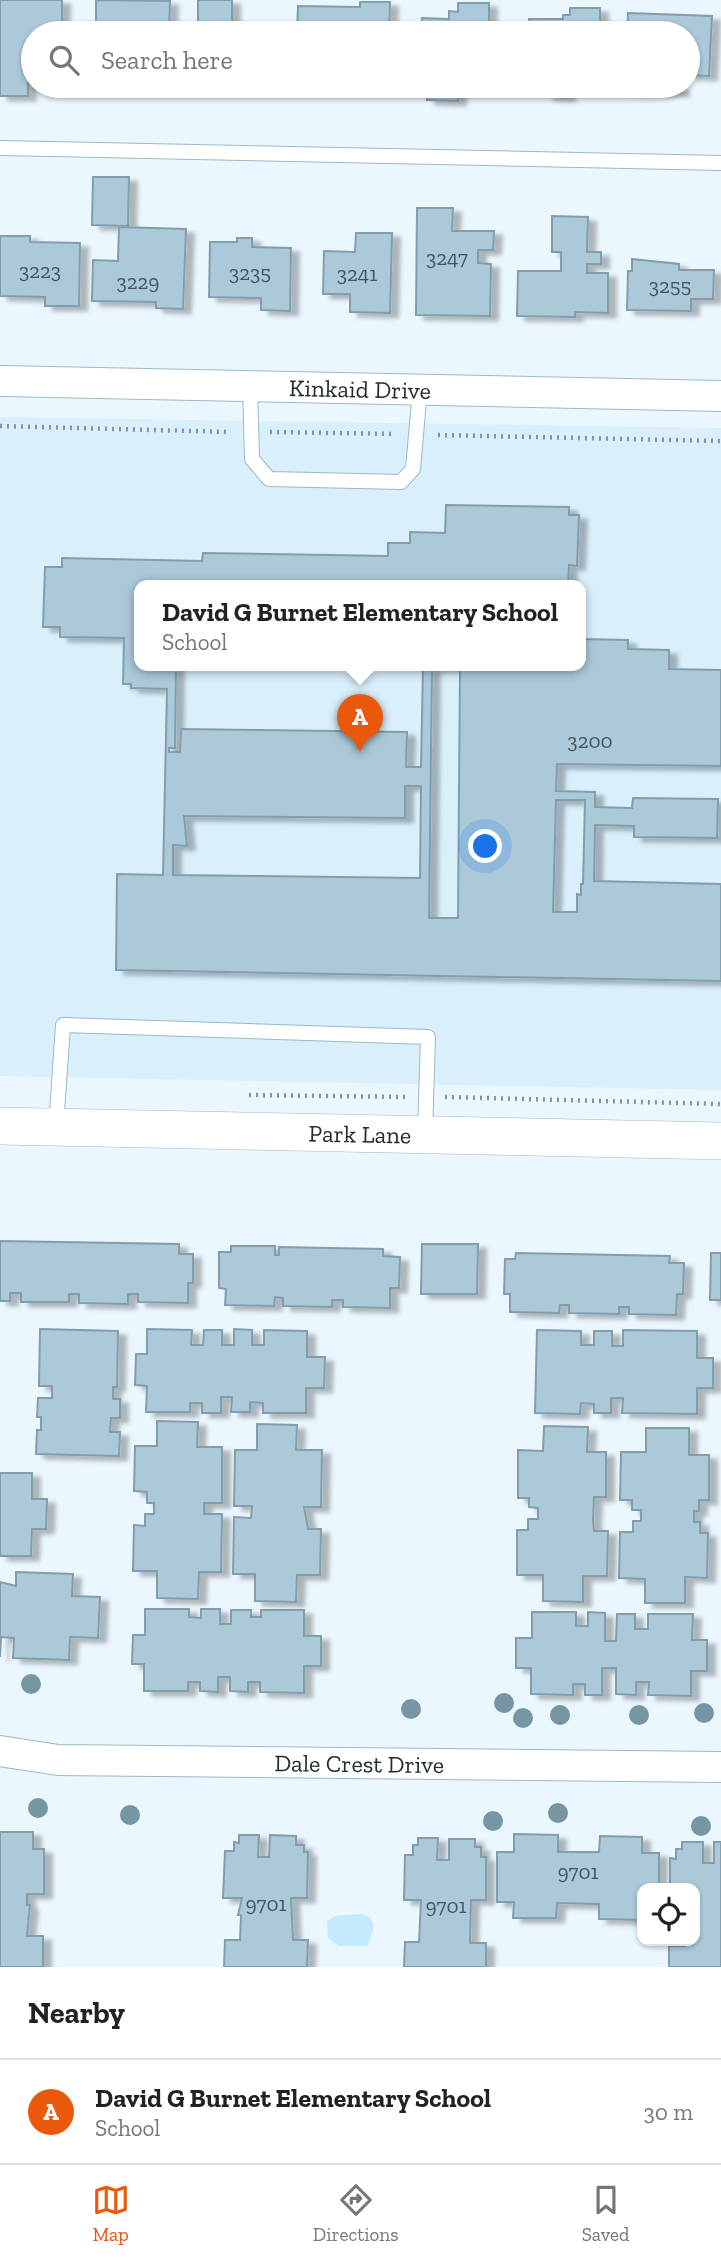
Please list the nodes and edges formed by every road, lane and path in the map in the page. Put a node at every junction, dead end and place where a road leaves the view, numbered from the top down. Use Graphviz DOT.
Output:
graph roads {
  1 [pos="0,148"];
  2 [pos="721,163"];
  3 [pos="0,381"];
  4 [pos="250,386"];
  5 [pos="420,389"];
  6 [pos="721,396"];
  7 [pos="0,426"];
  8 [pos="249,432"];
  9 [pos="418,434"];
  10 [pos="721,441"];
  11 [pos="235,1094"];
  12 [pos="426,1097"];
  13 [pos="721,1104"];
  14 [pos="0,1126"];
  15 [pos="56,1127"];
  16 [pos="425,1135"];
  17 [pos="721,1141"];
  18 [pos="0,1751"];
  19 [pos="721,1767"];
  1 -- 2 [label="lane"];
  3 -- 4 [label="street, Kinkaid Drive"];
  4 -- 5 [label="street, Kinkaid Drive"];
  4 -- 8 [label="lane"];
  5 -- 6 [label="street, Kinkaid Drive"];
  5 -- 9 [label="lane"];
  7 -- 8 [label="path"];
  8 -- 9 [label="path"];
  8 -- 9 [label="lane"];
  9 -- 10 [label="path"];
  11 -- 12 [label="path"];
  12 -- 13 [label="path"];
  12 -- 15 [label="lane"];
  12 -- 16 [label="lane"];
  14 -- 15 [label="street, Park Lane"];
  15 -- 16 [label="street, Park Lane"];
  16 -- 17 [label="street, Park Lane"];
  18 -- 19 [label="street, Dale Crest Drive"];
}
